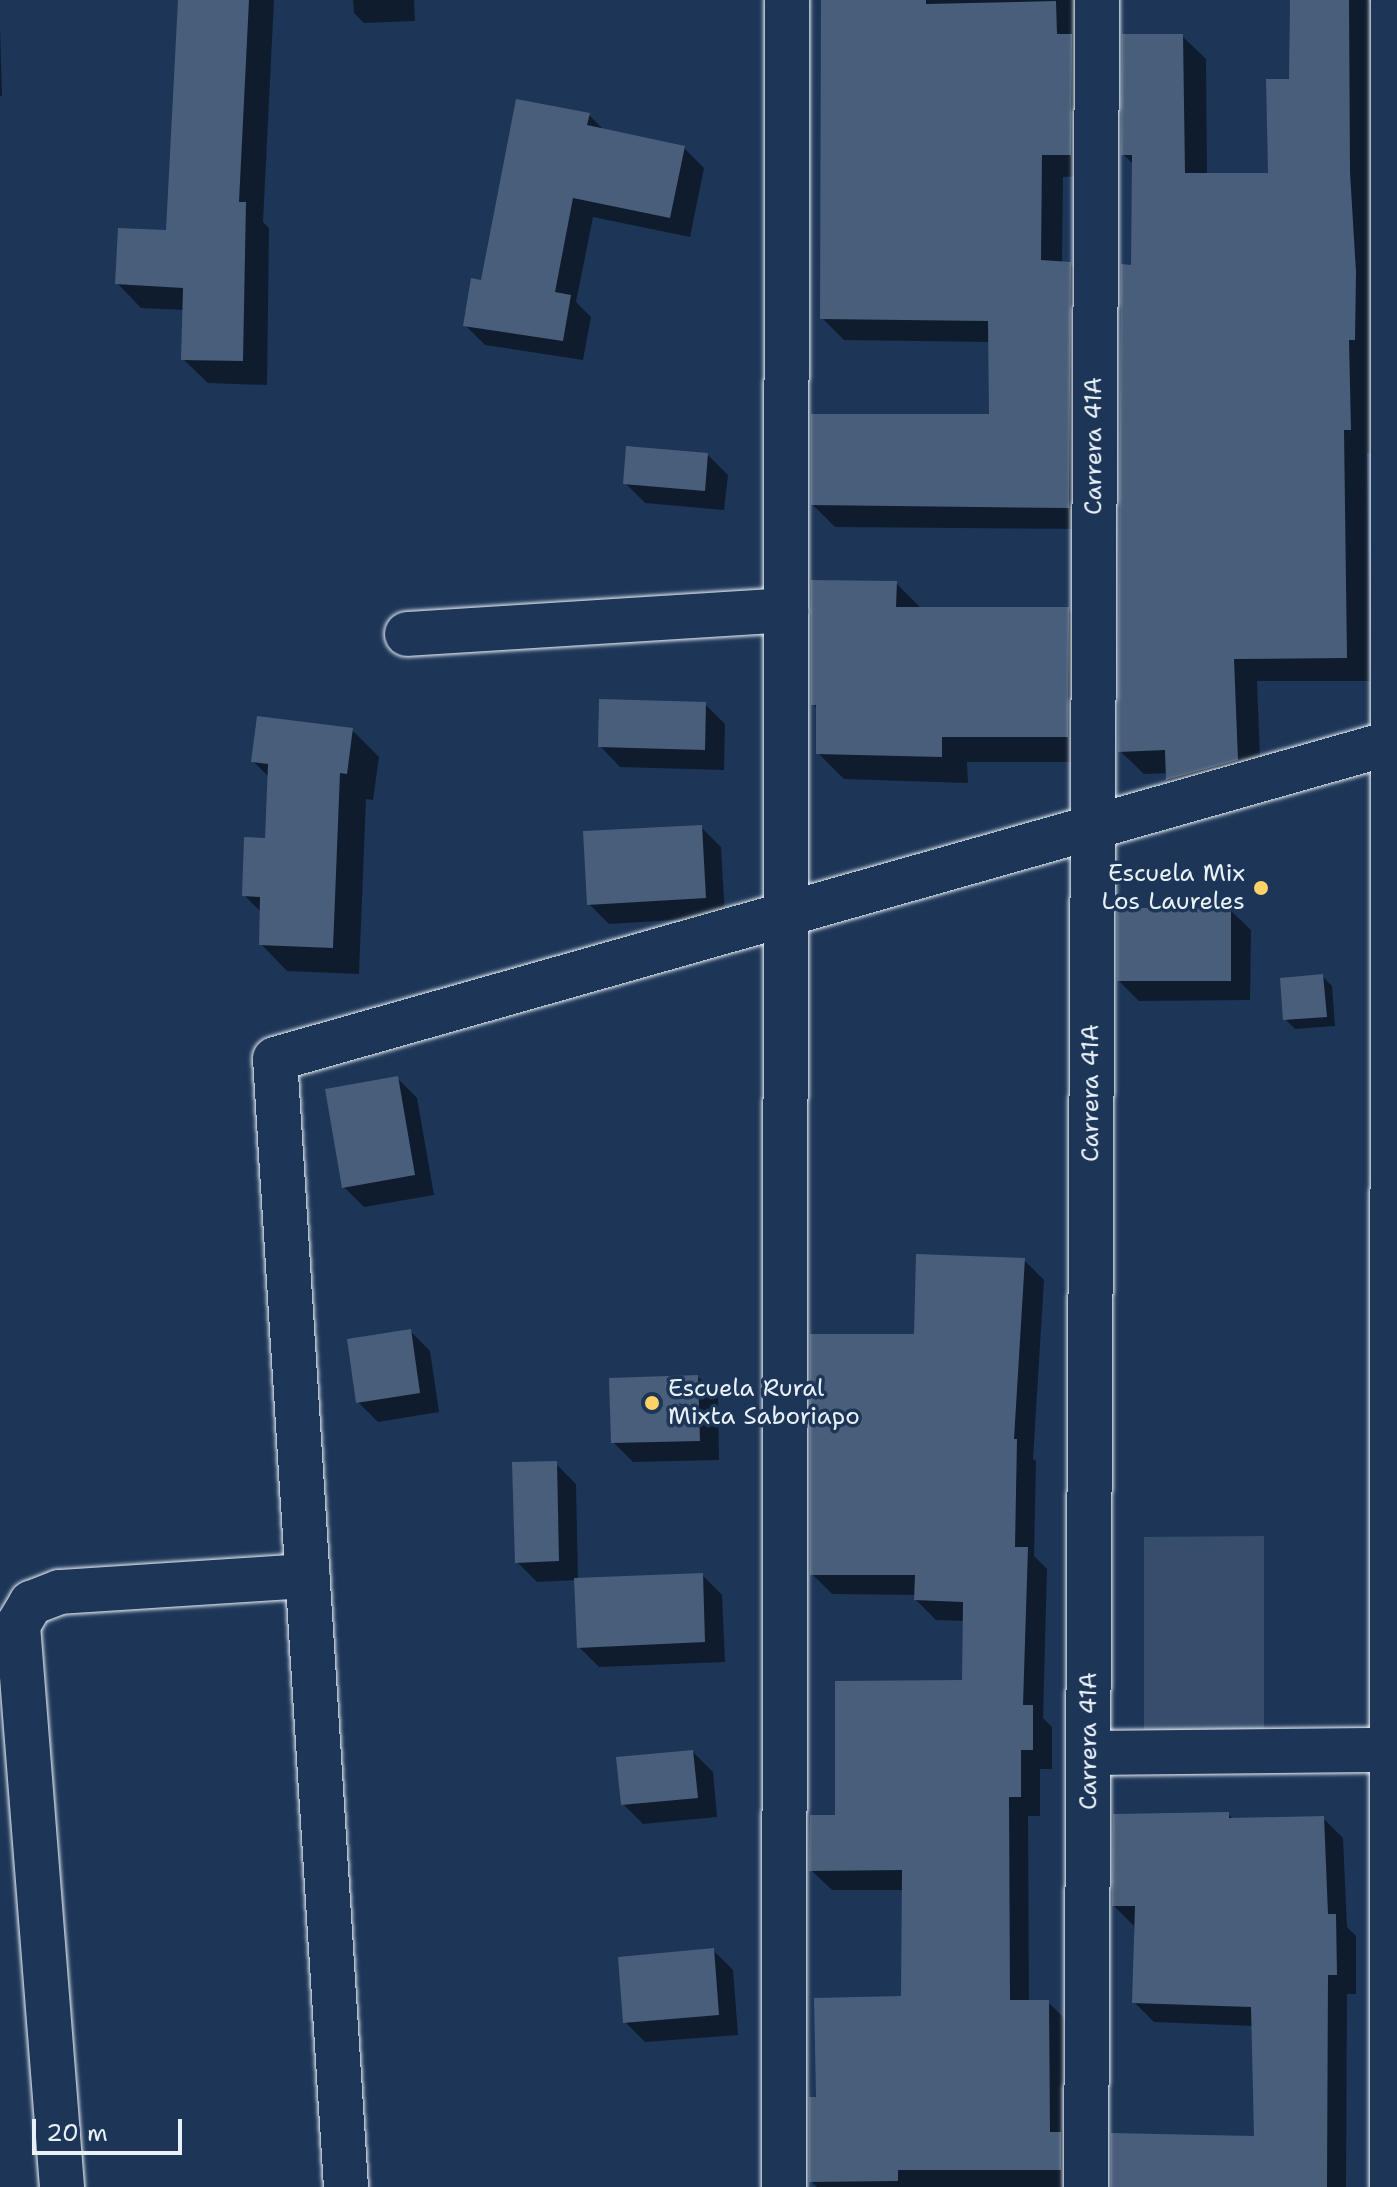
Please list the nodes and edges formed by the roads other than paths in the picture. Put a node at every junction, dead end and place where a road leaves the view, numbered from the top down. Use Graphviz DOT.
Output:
graph roads {
  1 [pos="787,0"];
  2 [pos="1097,0"];
  3 [pos="1393,0"];
  4 [pos="786,610"];
  5 [pos="407,634"];
  6 [pos="1395,741"];
  7 [pos="1092,827"];
  8 [pos="784,914"];
  9 [pos="307,1576"];
  10 [pos="1393,1750"];
  11 [pos="1089,1753"];
  12 [pos="62,2187"];
  13 [pos="346,2187"];
  14 [pos="784,2187"];
  15 [pos="1086,2187"];
  16 [pos="1392,2187"];
  1 -- 4 [label="street"];
  2 -- 7 [label="street, Carrera 41A"];
  3 -- 6 [label="street"];
  4 -- 5 [label="street"];
  4 -- 8 [label="street"];
  6 -- 7 [label="street"];
  6 -- 10 [label="street"];
  7 -- 8 [label="street"];
  7 -- 11 [label="street, Carrera 41A"];
  8 -- 9 [label="street"];
  8 -- 14 [label="street"];
  9 -- 12 [label="street"];
  9 -- 13 [label="street"];
  10 -- 11 [label="street"];
  10 -- 16 [label="street"];
  11 -- 15 [label="street, Carrera 41A"];
}
